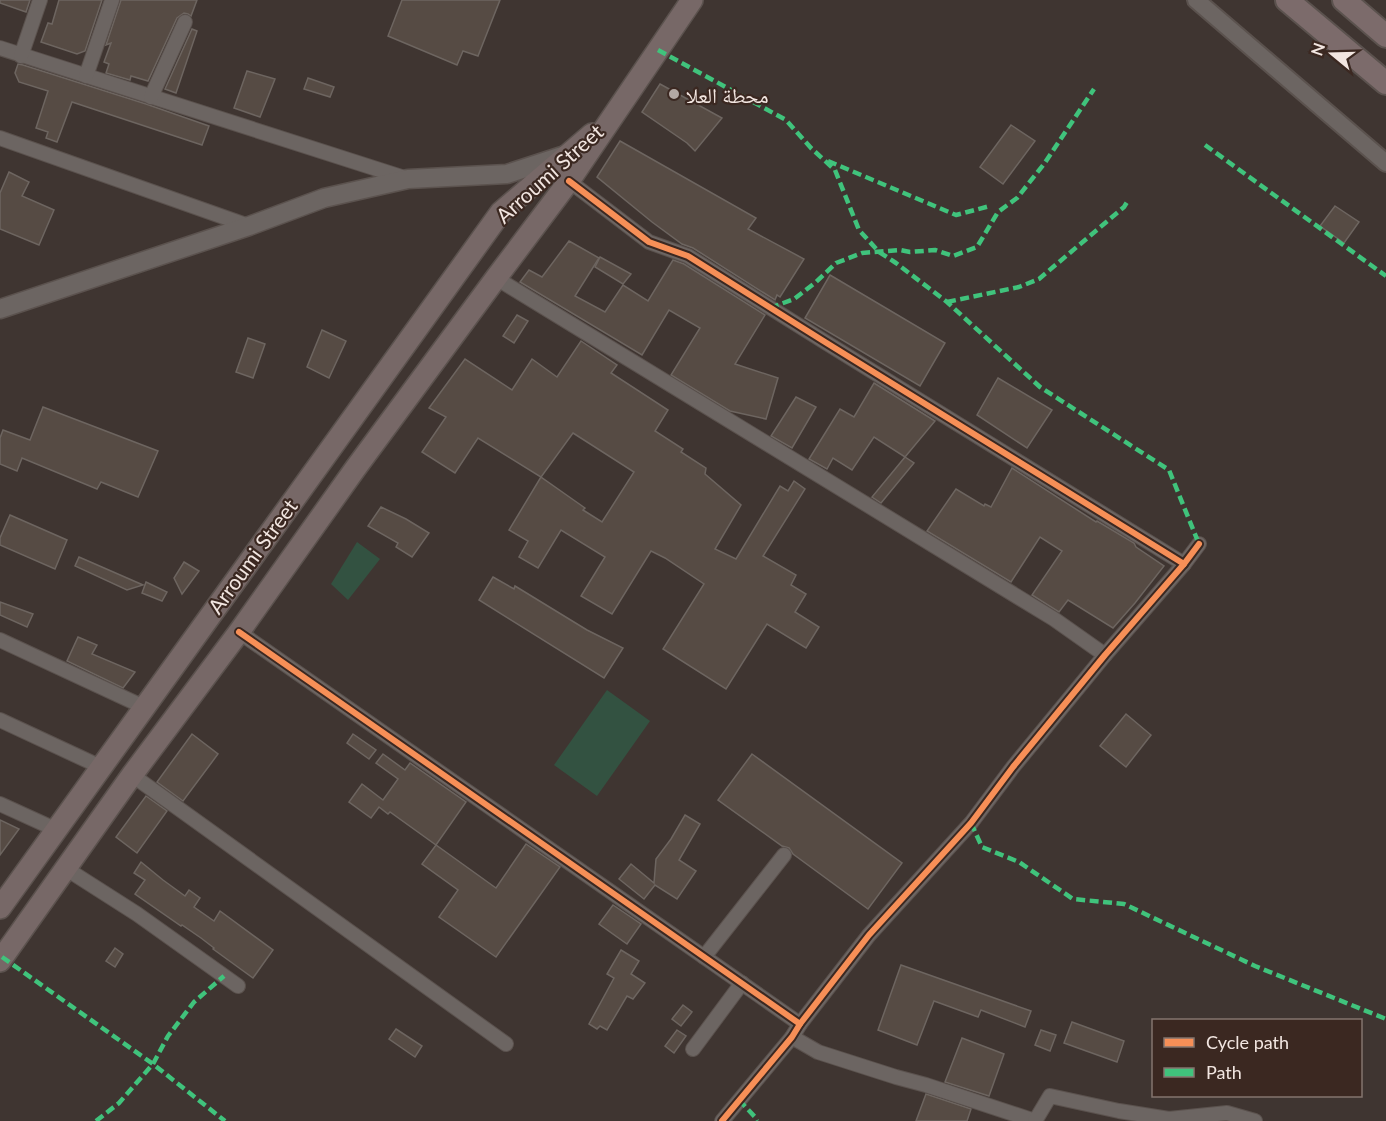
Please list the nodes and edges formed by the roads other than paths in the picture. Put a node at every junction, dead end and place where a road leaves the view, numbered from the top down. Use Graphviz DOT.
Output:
graph roads {
  1 [pos="40,0"];
  2 [pos="112,0"];
  3 [pos="693,0"];
  4 [pos="1196,0"];
  5 [pos="1287,0"];
  6 [pos="1344,0"];
  7 [pos="185,22"];
  8 [pos="1386,36"];
  9 [pos="0,48"];
  10 [pos="21,56"];
  11 [pos="86,76"];
  12 [pos="1386,82"];
  13 [pos="152,97"];
  14 [pos="615,115"];
  15 [pos="0,138"];
  16 [pos="570,153"];
  17 [pos="1386,163"];
  18 [pos="408,179"];
  19 [pos="569,181"];
  20 [pos="249,226"];
  21 [pos="496,278"];
  22 [pos="0,309"];
  23 [pos="1199,544"];
  24 [pos="1184,564"];
  25 [pos="239,632"];
  26 [pos="0,640"];
  27 [pos="1105,655"];
  28 [pos="144,707"];
  29 [pos="0,720"];
  30 [pos="101,767"];
  31 [pos="132,775"];
  32 [pos="0,804"];
  33 [pos="57,830"];
  34 [pos="784,855"];
  35 [pos="29,866"];
  36 [pos="60,876"];
  37 [pos="0,908"];
  38 [pos="704,957"];
  39 [pos="0,961"];
  40 [pos="742,983"];
  41 [pos="238,986"];
  42 [pos="800,1024"];
  43 [pos="792,1037"];
  44 [pos="506,1044"];
  45 [pos="693,1049"];
  46 [pos="722,1121"];
  47 [pos="1035,1121"];
  48 [pos="1255,1121"];
  1 -- 10 [label="street"];
  2 -- 11 [label="street"];
  3 -- 14 [label="main road"];
  4 -- 17 [label="street"];
  5 -- 12 [label="highway"];
  6 -- 8 [label="highway"];
  7 -- 13 [label="street"];
  9 -- 10 [label="street"];
  10 -- 11 [label="street"];
  11 -- 13 [label="street"];
  13 -- 18 [label="street"];
  14 -- 16 [label="main road, Arroumi Street"];
  14 -- 19 [label="main road, Arroumi Street"];
  15 -- 20 [label="street"];
  16 -- 18 [label="main road"];
  16 -- 28 [label="main road, Arroumi Street"];
  18 -- 20 [label="main road"];
  19 -- 21 [label="main road, Arroumi Street"];
  19 -- 24 [label="street"];
  20 -- 22 [label="main road"];
  21 -- 25 [label="main road, Arroumi Street"];
  21 -- 27 [label="street"];
  23 -- 24 [label="street"];
  24 -- 27 [label="street"];
  25 -- 31 [label="main road, Arroumi Street"];
  25 -- 38 [label="street"];
  26 -- 28 [label="street"];
  27 -- 42 [label="street"];
  28 -- 30 [label="main road, Arroumi Street"];
  29 -- 30 [label="street"];
  30 -- 33 [label="main road, Arroumi Street"];
  31 -- 36 [label="main road, Arroumi Street"];
  31 -- 44 [label="street"];
  32 -- 33 [label="street"];
  33 -- 35 [label="main road, Arroumi Street"];
  34 -- 38 [label="street"];
  35 -- 36 [label="main road"];
  35 -- 37 [label="main road, Arroumi Street"];
  36 -- 39 [label="main road, Arroumi Street"];
  36 -- 41 [label="street"];
  38 -- 40 [label="street"];
  40 -- 42 [label="street"];
  40 -- 45 [label="street"];
  42 -- 43 [label="street"];
  43 -- 46 [label="street"];
  43 -- 47 [label="street"];
  47 -- 48 [label="street"];
}
